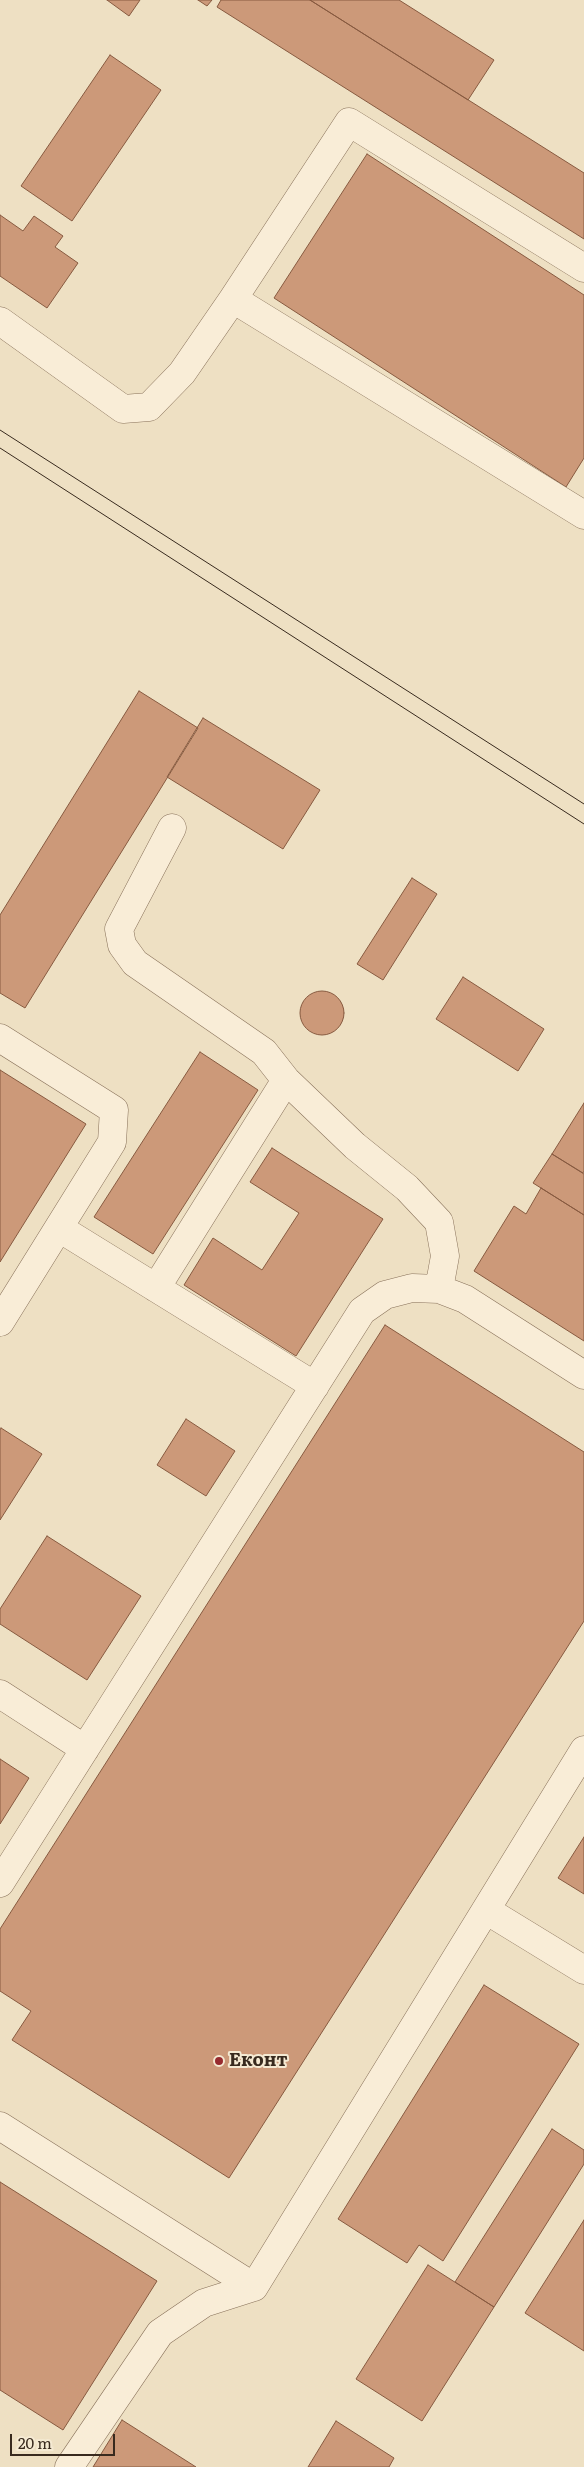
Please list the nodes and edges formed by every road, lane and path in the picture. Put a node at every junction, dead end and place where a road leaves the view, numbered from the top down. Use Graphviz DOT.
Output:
graph roads {
  1 [pos="584,268"];
  2 [pos="233,299"];
  3 [pos="0,321"];
  4 [pos="584,515"];
  5 [pos="172,828"];
  6 [pos="0,1038"];
  7 [pos="286,1080"];
  8 [pos="58,1228"];
  9 [pos="156,1288"];
  10 [pos="439,1289"];
  11 [pos="0,1322"];
  12 [pos="584,1375"];
  13 [pos="315,1386"];
  14 [pos="0,1694"];
  15 [pos="85,1749"];
  16 [pos="584,1750"];
  17 [pos="0,1884"];
  18 [pos="486,1910"];
  19 [pos="584,1970"];
  20 [pos="0,2126"];
  21 [pos="254,2287"];
  22 [pos="69,2467"];
  1 -- 2 [label="lane"];
  2 -- 3 [label="lane"];
  2 -- 4 [label="lane"];
  5 -- 7 [label="lane"];
  6 -- 8 [label="lane"];
  7 -- 9 [label="lane"];
  7 -- 10 [label="lane"];
  8 -- 9 [label="lane"];
  8 -- 11 [label="lane"];
  9 -- 13 [label="lane"];
  10 -- 12 [label="lane"];
  10 -- 13 [label="lane"];
  13 -- 15 [label="lane"];
  14 -- 15 [label="lane"];
  15 -- 17 [label="lane"];
  16 -- 18 [label="lane"];
  18 -- 19 [label="lane"];
  18 -- 21 [label="lane"];
  20 -- 21 [label="lane"];
  21 -- 22 [label="lane"];
}
